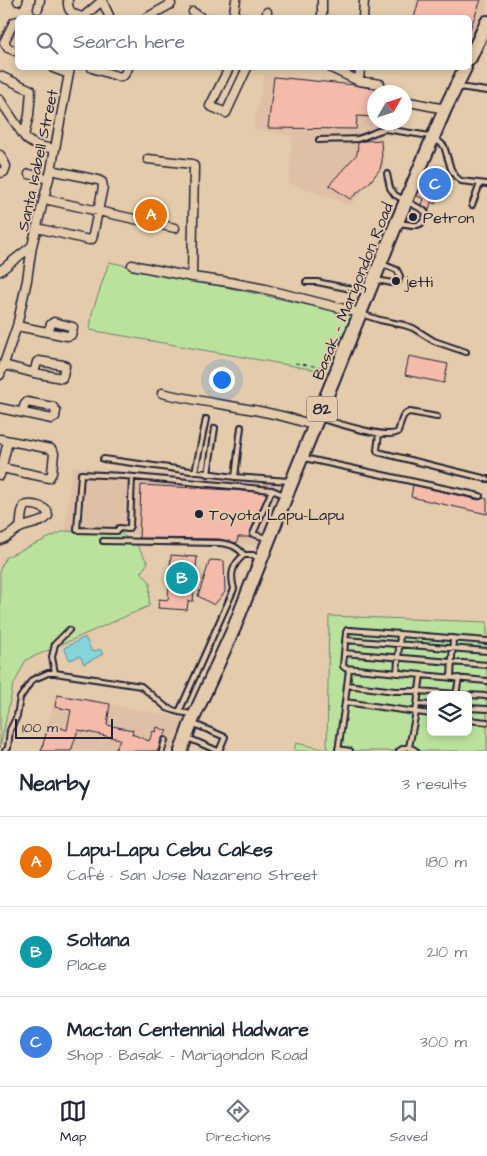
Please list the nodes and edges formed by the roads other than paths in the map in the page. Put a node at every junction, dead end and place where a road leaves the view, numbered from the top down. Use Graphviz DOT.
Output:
graph roads {
  1 [pos="40,0"];
  2 [pos="68,0"];
  3 [pos="103,0"];
  4 [pos="236,0"];
  5 [pos="322,0"];
  6 [pos="364,0"];
  7 [pos="170,2"];
  8 [pos="38,9"];
  9 [pos="193,12"];
  10 [pos="75,15"];
  11 [pos="84,15"];
  12 [pos="109,15"];
  13 [pos="150,15"];
  14 [pos="162,15"];
  15 [pos="198,15"];
  16 [pos="234,15"];
  17 [pos="322,15"];
  18 [pos="363,15"];
  19 [pos="15,22"];
  20 [pos="485,29"];
  21 [pos="15,51"];
  22 [pos="472,54"];
  23 [pos="99,70"];
  24 [pos="127,70"];
  25 [pos="229,70"];
  26 [pos="246,70"];
  27 [pos="335,70"];
  28 [pos="360,70"];
  29 [pos="464,70"];
  30 [pos="69,71"];
  31 [pos="0,76"];
  32 [pos="358,82"];
  33 [pos="380,85"];
  34 [pos="456,86"];
  35 [pos="487,91"];
  36 [pos="0,100"];
  37 [pos="412,102"];
  38 [pos="445,109"];
  39 [pos="24,136"];
  40 [pos="434,137"];
  41 [pos="319,140"];
  42 [pos="55,149"];
  43 [pos="0,155"];
  44 [pos="148,159"];
  45 [pos="51,170"];
  46 [pos="0,173"];
  47 [pos="29,174"];
  48 [pos="387,174"];
  49 [pos="49,179"];
  50 [pos="480,184"];
  51 [pos="487,184"];
  52 [pos="44,199"];
  53 [pos="406,202"];
  54 [pos="472,205"];
  55 [pos="98,212"];
  56 [pos="397,222"];
  57 [pos="37,228"];
  58 [pos="175,228"];
  59 [pos="32,246"];
  60 [pos="380,263"];
  61 [pos="132,265"];
  62 [pos="0,271"];
  63 [pos="192,277"];
  64 [pos="374,279"];
  65 [pos="306,282"];
  66 [pos="369,293"];
  67 [pos="360,314"];
  68 [pos="17,326"];
  69 [pos="48,332"];
  70 [pos="466,352"];
  71 [pos="3,360"];
  72 [pos="34,373"];
  73 [pos="0,375"];
  74 [pos="162,393"];
  75 [pos="0,408"];
  76 [pos="22,412"];
  77 [pos="437,417"];
  78 [pos="206,419"];
  79 [pos="316,422"];
  80 [pos="241,427"];
  81 [pos="215,428"];
  82 [pos="379,434"];
  83 [pos="4,440"];
  84 [pos="302,457"];
  85 [pos="103,459"];
  86 [pos="1,471"];
  87 [pos="195,472"];
  88 [pos="208,474"];
  89 [pos="132,477"];
  90 [pos="235,477"];
  91 [pos="487,479"];
  92 [pos="293,481"];
  93 [pos="272,490"];
  94 [pos="286,496"];
  95 [pos="480,496"];
  96 [pos="20,528"];
  97 [pos="270,539"];
  98 [pos="0,540"];
  99 [pos="103,541"];
  100 [pos="244,555"];
  101 [pos="261,560"];
  102 [pos="234,589"];
  103 [pos="246,600"];
  104 [pos="69,630"];
  105 [pos="400,634"];
  106 [pos="454,638"];
  107 [pos="345,640"];
  108 [pos="487,641"];
  109 [pos="399,645"];
  110 [pos="453,649"];
  111 [pos="487,651"];
  112 [pos="344,653"];
  113 [pos="398,658"];
  114 [pos="452,661"];
  115 [pos="487,665"];
  116 [pos="349,669"];
  117 [pos="55,673"];
  118 [pos="397,673"];
  119 [pos="421,675"];
  120 [pos="451,678"];
  121 [pos="459,678"];
  122 [pos="487,681"];
  123 [pos="347,685"];
  124 [pos="418,691"];
  125 [pos="457,691"];
  126 [pos="427,692"];
  127 [pos="472,695"];
  128 [pos="487,696"];
  129 [pos="345,702"];
  130 [pos="417,704"];
  131 [pos="427,705"];
  132 [pos="472,708"];
  133 [pos="487,710"];
  134 [pos="178,712"];
  135 [pos="416,712"];
  136 [pos="427,713"];
  137 [pos="193,719"];
  138 [pos="472,720"];
  139 [pos="487,722"];
  140 [pos="186,737"];
  141 [pos="165,740"];
  142 [pos="409,747"];
  143 [pos="338,750"];
  144 [pos="5,751"];
  145 [pos="162,751"];
  146 [pos="181,751"];
  147 [pos="219,751"];
  148 [pos="350,751"];
  149 [pos="399,751"];
  150 [pos="416,751"];
  1 -- 8 [label="street"];
  2 -- 10 [label="street"];
  3 -- 11 [label="street"];
  3 -- 12 [label="street"];
  4 -- 16 [label="street"];
  5 -- 17 [label="street"];
  6 -- 18 [label="street"];
  7 -- 13 [label="street"];
  7 -- 14 [label="street"];
  9 -- 15 [label="street"];
  19 -- 21 [label="street"];
  20 -- 22 [label="main road"];
  23 -- 24 [label="street"];
  25 -- 26 [label="street"];
  27 -- 32 [label="street"];
  28 -- 32 [label="street"];
  29 -- 34 [label="main road, Basak - Marigondon Road / 82"];
  30 -- 42 [label="street, Santa Isabell Street"];
  31 -- 39 [label="street"];
  32 -- 33 [label="street"];
  34 -- 35 [label="lane"];
  34 -- 38 [label="main road, Basak - Marigondon Road / 82"];
  36 -- 39 [label="street"];
  37 -- 38 [label="street"];
  38 -- 40 [label="main road, Basak - Marigondon Road / 82"];
  39 -- 42 [label="street"];
  40 -- 41 [label="lane"];
  40 -- 50 [label="lane"];
  40 -- 53 [label="main road, Basak - Marigondon Road / 82"];
  42 -- 45 [label="street, Santa Isabell Street"];
  43 -- 46 [label="street"];
  44 -- 63 [label="street"];
  45 -- 49 [label="street, Santa Isabell Street"];
  45 -- 55 [label="street"];
  47 -- 49 [label="street"];
  48 -- 53 [label="lane"];
  49 -- 52 [label="street, Santa Isabell Street"];
  50 -- 51 [label="lane"];
  50 -- 54 [label="lane"];
  52 -- 55 [label="street"];
  52 -- 57 [label="street, Santa Isabell Street"];
  53 -- 56 [label="main road, Basak - Marigondon Road / 82"];
  53 -- 56 [label="lane"];
  55 -- 57 [label="street"];
  55 -- 58 [label="street"];
  56 -- 60 [label="main road, Basak - Marigondon Road / 82"];
  57 -- 59 [label="street, Santa Isabell Street"];
  59 -- 62 [label="street"];
  59 -- 68 [label="street, Santa Isabell Street"];
  60 -- 64 [label="main road, Basak - Marigondon Road / 82"];
  60 -- 64 [label="lane"];
  61 -- 63 [label="street"];
  63 -- 67 [label="street"];
  64 -- 66 [label="main road, Basak - Marigondon Road / 82"];
  65 -- 66 [label="lane"];
  66 -- 67 [label="main road, Basak - Marigondon Road / 82"];
  67 -- 70 [label="lane"];
  67 -- 79 [label="main road, Basak - Marigondon Road / 82"];
  68 -- 69 [label="street"];
  68 -- 71 [label="street, Santa Isabell Street"];
  71 -- 72 [label="street"];
  71 -- 73 [label="street, Santa Isabell Street"];
  74 -- 79 [label="street"];
  75 -- 76 [label="street"];
  77 -- 82 [label="lane"];
  78 -- 87 [label="lane"];
  79 -- 82 [label="lane"];
  79 -- 84 [label="main road, Basak - Marigondon Road / 82"];
  80 -- 90 [label="lane"];
  81 -- 88 [label="lane"];
  82 -- 91 [label="lane"];
  83 -- 86 [label="street"];
  83 -- 86 [label="street"];
  84 -- 92 [label="main road, Basak - Marigondon Road / 82"];
  84 -- 95 [label="lane"];
  85 -- 87 [label="lane"];
  87 -- 88 [label="lane"];
  88 -- 90 [label="lane"];
  89 -- 89 [label="lane"];
  89 -- 93 [label="lane"];
  90 -- 92 [label="lane"];
  92 -- 94 [label="main road, Basak - Marigondon Road / 82"];
  93 -- 94 [label="lane"];
  93 -- 97 [label="lane"];
  94 -- 97 [label="main road, Basak - Marigondon Road / 82"];
  96 -- 98 [label="street"];
  97 -- 101 [label="main road, Basak - Marigondon Road / 82"];
  99 -- 100 [label="lane"];
  100 -- 101 [label="lane"];
  100 -- 102 [label="lane"];
  101 -- 103 [label="main road, Basak - Marigondon Road / 82"];
  102 -- 103 [label="lane"];
  102 -- 134 [label="lane"];
  103 -- 137 [label="main road, Basak - Marigondon Road / 82"];
  104 -- 117 [label="lane"];
  105 -- 106 [label="lane"];
  105 -- 107 [label="lane"];
  105 -- 109 [label="lane"];
  106 -- 108 [label="lane"];
  106 -- 110 [label="lane"];
  107 -- 109 [label="lane"];
  107 -- 112 [label="lane"];
  109 -- 110 [label="lane"];
  109 -- 113 [label="lane"];
  110 -- 111 [label="lane"];
  110 -- 114 [label="lane"];
  112 -- 113 [label="lane"];
  112 -- 116 [label="lane"];
  113 -- 114 [label="lane"];
  113 -- 118 [label="lane"];
  114 -- 115 [label="lane"];
  114 -- 120 [label="lane"];
  116 -- 118 [label="lane"];
  116 -- 123 [label="lane"];
  117 -- 134 [label="lane"];
  117 -- 144 [label="lane"];
  118 -- 119 [label="lane"];
  119 -- 120 [label="lane"];
  119 -- 124 [label="lane"];
  120 -- 121 [label="lane"];
  121 -- 122 [label="lane"];
  121 -- 125 [label="lane"];
  123 -- 124 [label="lane"];
  123 -- 129 [label="lane"];
  124 -- 126 [label="lane"];
  124 -- 130 [label="lane"];
  127 -- 128 [label="lane"];
  129 -- 135 [label="lane"];
  129 -- 143 [label="lane"];
  130 -- 131 [label="lane"];
  130 -- 135 [label="lane"];
  132 -- 133 [label="lane"];
  134 -- 137 [label="lane"];
  135 -- 136 [label="lane"];
  135 -- 142 [label="lane"];
  137 -- 140 [label="main road, Basak - Marigondon Road / 82"];
  137 -- 147 [label="lane"];
  138 -- 139 [label="lane"];
  140 -- 146 [label="main road, Basak - Marigondon Road / 82"];
  140 -- 147 [label="lane"];
  141 -- 145 [label="lane"];
  142 -- 149 [label="lane"];
  142 -- 150 [label="lane"];
  143 -- 148 [label="lane"];
}
